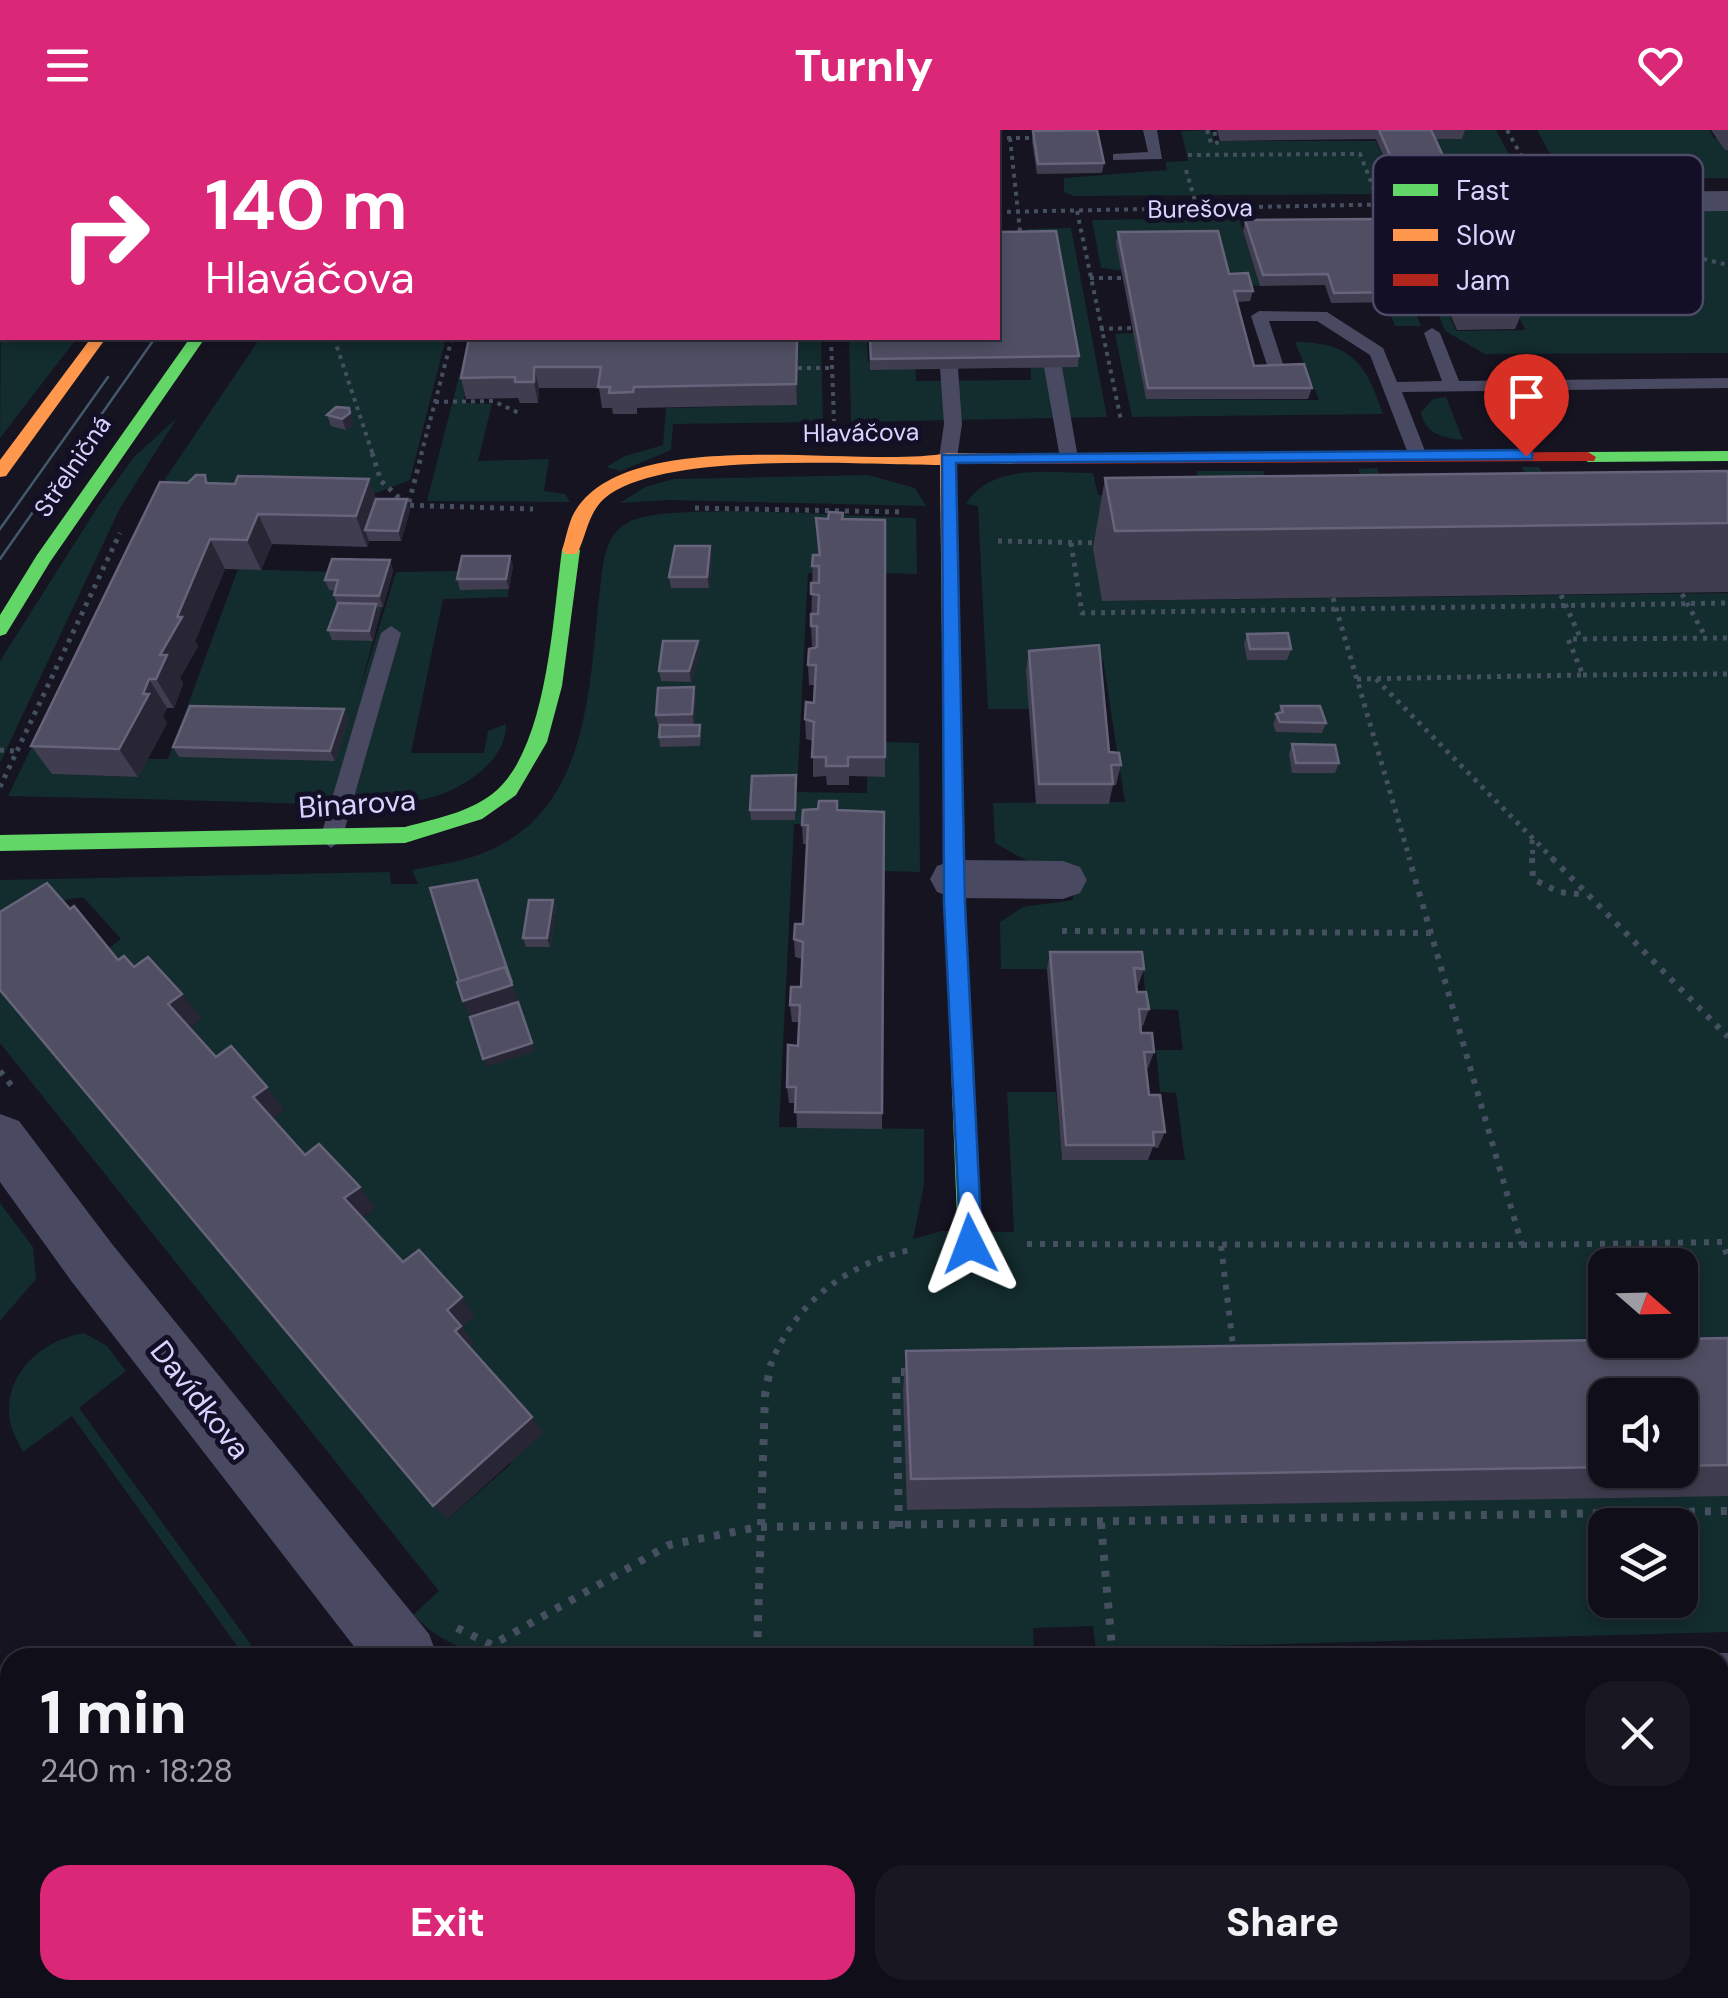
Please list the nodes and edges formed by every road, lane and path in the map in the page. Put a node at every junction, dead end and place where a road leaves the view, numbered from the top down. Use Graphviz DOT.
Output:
graph roads {
  1 [pos="1150,130"];
  2 [pos="1000,138"];
  3 [pos="1010,138"];
  4 [pos="1049,138"];
  5 [pos="1182,155"];
  6 [pos="1118,158"];
  7 [pos="1373,189"];
  8 [pos="1703,202"];
  9 [pos="1728,202"];
  10 [pos="1373,205"];
  11 [pos="1077,211"];
  12 [pos="1000,212"];
  13 [pos="1019,212"];
  14 [pos="1020,232"];
  15 [pos="1090,278"];
  16 [pos="1123,278"];
  17 [pos="1425,315"];
  18 [pos="1100,328"];
  19 [pos="1133,328"];
  20 [pos="1432,333"];
  21 [pos="97,340"];
  22 [pos="196,340"];
  23 [pos="335,340"];
  24 [pos="451,340"];
  25 [pos="830,340"];
  26 [pos="1053,367"];
  27 [pos="798,368"];
  28 [pos="832,368"];
  29 [pos="949,368"];
  30 [pos="1276,370"];
  31 [pos="1728,383"];
  32 [pos="1392,387"];
  33 [pos="1453,387"];
  34 [pos="435,402"];
  35 [pos="519,413"];
  36 [pos="1121,420"];
  37 [pos="834,426"];
  38 [pos="1418,456"];
  39 [pos="1728,456"];
  40 [pos="948,458"];
  41 [pos="1069,458"];
  42 [pos="0,472"];
  43 [pos="389,505"];
  44 [pos="408,506"];
  45 [pos="678,507"];
  46 [pos="549,510"];
  47 [pos="947,512"];
  48 [pos="121,531"];
  49 [pos="1109,542"];
  50 [pos="572,543"];
  51 [pos="1072,543"];
  52 [pos="1682,594"];
  53 [pos="1561,595"];
  54 [pos="1332,598"];
  55 [pos="1728,603"];
  56 [pos="1687,604"];
  57 [pos="1566,606"];
  58 [pos="1335,609"];
  59 [pos="0,630"];
  60 [pos="391,633"];
  61 [pos="1706,638"];
  62 [pos="1728,638"];
  63 [pos="1581,639"];
  64 [pos="1583,674"];
  65 [pos="1728,674"];
  66 [pos="1357,679"];
  67 [pos="1376,679"];
  68 [pos="0,750"];
  69 [pos="15,751"];
  70 [pos="0,787"];
  71 [pos="331,839"];
  72 [pos="1533,839"];
  73 [pos="0,843"];
  74 [pos="954,879"];
  75 [pos="1063,880"];
  76 [pos="1587,894"];
  77 [pos="1052,930"];
  78 [pos="1431,933"];
  79 [pos="1728,1037"];
  80 [pos="0,1071"];
  81 [pos="12,1120"];
  82 [pos="1725,1242"];
  83 [pos="970,1244"];
  84 [pos="1522,1245"];
  85 [pos="1221,1246"];
  86 [pos="1728,1258"];
  87 [pos="1236,1367"];
  88 [pos="916,1372"];
  89 [pos="1728,1511"];
  90 [pos="1101,1523"];
  91 [pos="899,1526"];
  92 [pos="758,1527"];
  93 [pos="426,1640"];
  94 [pos="757,1648"];
  95 [pos="1112,1648"];
  1 -- 6 [label="lane"];
  2 -- 3 [label="path"];
  3 -- 4 [label="path"];
  3 -- 13 [label="path"];
  5 -- 7 [label="path"];
  8 -- 9 [label="street"];
  10 -- 11 [label="path, Burešova"];
  11 -- 13 [label="path, Burešova"];
  11 -- 15 [label="path"];
  12 -- 13 [label="path, Burešova"];
  13 -- 14 [label="path"];
  15 -- 16 [label="path"];
  15 -- 18 [label="path"];
  17 -- 20 [label="path"];
  18 -- 19 [label="path"];
  18 -- 36 [label="path"];
  20 -- 33 [label="lane"];
  21 -- 42 [label="street, Střelničná"];
  22 -- 59 [label="street, Střelničná"];
  23 -- 44 [label="path"];
  24 -- 34 [label="path"];
  25 -- 28 [label="path"];
  26 -- 41 [label="lane"];
  27 -- 28 [label="path"];
  28 -- 37 [label="path"];
  29 -- 40 [label="lane"];
  30 -- 32 [label="lane"];
  31 -- 33 [label="lane"];
  32 -- 33 [label="lane"];
  32 -- 38 [label="lane"];
  34 -- 35 [label="path"];
  34 -- 44 [label="path"];
  38 -- 39 [label="street, Hlaváčova"];
  38 -- 41 [label="street, Hlaváčova"];
  40 -- 41 [label="street, Hlaváčova"];
  40 -- 47 [label="street"];
  40 -- 50 [label="street, Hlaváčova"];
  43 -- 44 [label="path"];
  44 -- 46 [label="path"];
  45 -- 47 [label="path"];
  47 -- 51 [label="path"];
  47 -- 74 [label="street"];
  48 -- 69 [label="path"];
  49 -- 51 [label="path"];
  50 -- 71 [label="street, Binarova"];
  51 -- 58 [label="path"];
  52 -- 56 [label="path"];
  53 -- 57 [label="path"];
  54 -- 58 [label="path"];
  55 -- 56 [label="path"];
  56 -- 57 [label="path"];
  56 -- 61 [label="path"];
  57 -- 58 [label="path"];
  57 -- 63 [label="path"];
  58 -- 66 [label="path"];
  60 -- 71 [label="lane"];
  61 -- 62 [label="path"];
  61 -- 63 [label="path"];
  63 -- 64 [label="path"];
  64 -- 65 [label="path"];
  64 -- 67 [label="path"];
  66 -- 67 [label="path"];
  66 -- 78 [label="path"];
  67 -- 72 [label="path"];
  68 -- 69 [label="path"];
  69 -- 70 [label="path"];
  71 -- 73 [label="street, Binarova"];
  72 -- 76 [label="path"];
  72 -- 76 [label="path"];
  74 -- 75 [label="street"];
  74 -- 83 [label="street"];
  76 -- 79 [label="path"];
  77 -- 78 [label="path"];
  78 -- 84 [label="path"];
  80 -- 81 [label="path"];
  81 -- 93 [label="street, Davídkova"];
  82 -- 84 [label="path"];
  82 -- 86 [label="path"];
  83 -- 85 [label="path"];
  83 -- 92 [label="path"];
  84 -- 85 [label="path"];
  85 -- 87 [label="path"];
  88 -- 91 [label="path"];
  89 -- 90 [label="path"];
  90 -- 91 [label="path"];
  90 -- 95 [label="path"];
  91 -- 92 [label="path"];
  92 -- 93 [label="path"];
  92 -- 94 [label="path"];
}
